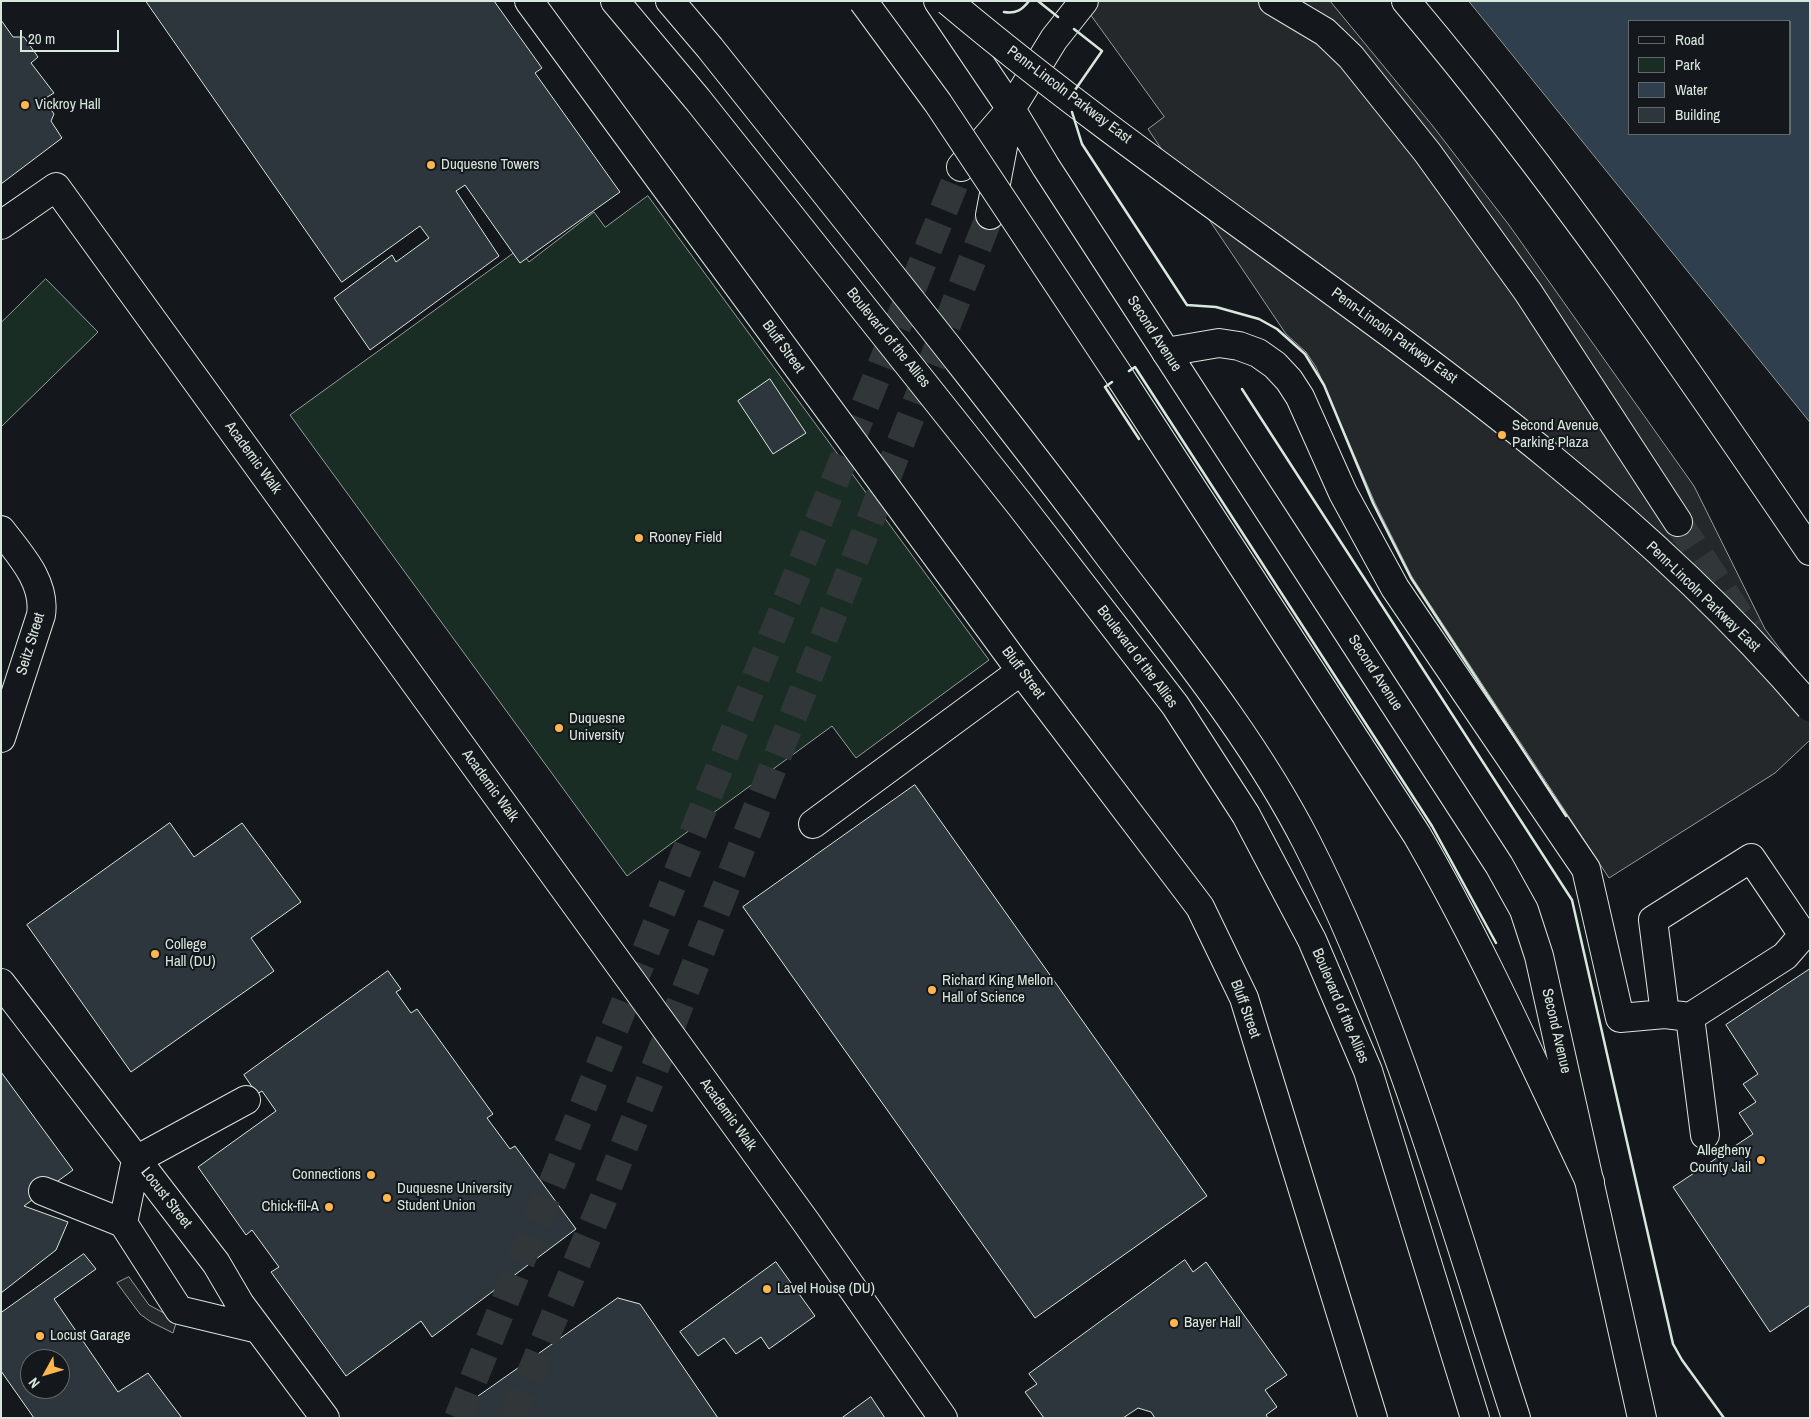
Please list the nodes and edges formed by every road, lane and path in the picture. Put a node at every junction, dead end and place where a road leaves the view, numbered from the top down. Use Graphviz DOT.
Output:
graph roads {
  1 [pos="529,1"];
  2 [pos="615,1"];
  3 [pos="670,1"];
  4 [pos="863,1"];
  5 [pos="938,1"];
  6 [pos="948,1"];
  7 [pos="1084,1"];
  8 [pos="1273,1"];
  9 [pos="1406,1"];
  10 [pos="1011,109"];
  11 [pos="960,167"];
  12 [pos="990,215"];
  13 [pos="1,225"];
  14 [pos="1166,352"];
  15 [pos="1678,522"];
  16 [pos="1,530"];
  17 [pos="1810,551"];
  18 [pos="1021,671"];
  19 [pos="1810,707"];
  20 [pos="1,738"];
  21 [pos="813,824"];
  22 [pos="1,983"];
  23 [pos="1678,1016"];
  24 [pos="246,1100"];
  25 [pos="1705,1134"];
  26 [pos="136,1160"];
  27 [pos="1590,1182"];
  28 [pos="43,1191"];
  29 [pos="122,1223"];
  30 [pos="258,1329"];
  31 [pos="1369,1416"];
  32 [pos="325,1418"];
  33 [pos="943,1418"];
  34 [pos="1475,1418"];
  35 [pos="1516,1418"];
  36 [pos="1642,1418"];
  1 -- 18 [label="main road, Bluff Street"];
  2 -- 34 [label="main road, Boulevard of the Allies"];
  3 -- 35 [label="main road"];
  4 -- 27 [label="main road, bridge"];
  5 -- 10 [label="main road, Second Avenue"];
  6 -- 19 [label="main road, Penn-Lincoln Parkway East, bridge"];
  7 -- 10 [label="main road"];
  8 -- 15 [label="main road"];
  9 -- 17 [label="main road"];
  10 -- 11 [label="main road"];
  10 -- 12 [label="main road"];
  10 -- 14 [label="main road, Second Avenue"];
  13 -- 33 [label="main road, Academic Walk"];
  14 -- 23 [label="main road"];
  14 -- 27 [label="main road, Second Avenue"];
  16 -- 20 [label="main road, Seitz Street"];
  18 -- 21 [label="main road"];
  18 -- 31 [label="main road, Bluff Street"];
  22 -- 26 [label="main road, Locust Street"];
  23 -- 23 [label="main road"];
  23 -- 25 [label="main road"];
  24 -- 26 [label="main road"];
  26 -- 29 [label="main road"];
  26 -- 30 [label="main road, Locust Street"];
  27 -- 36 [label="main road, Second Avenue"];
  28 -- 29 [label="main road"];
  29 -- 30 [label="main road"];
  30 -- 32 [label="main road, Locust Street"];
}
